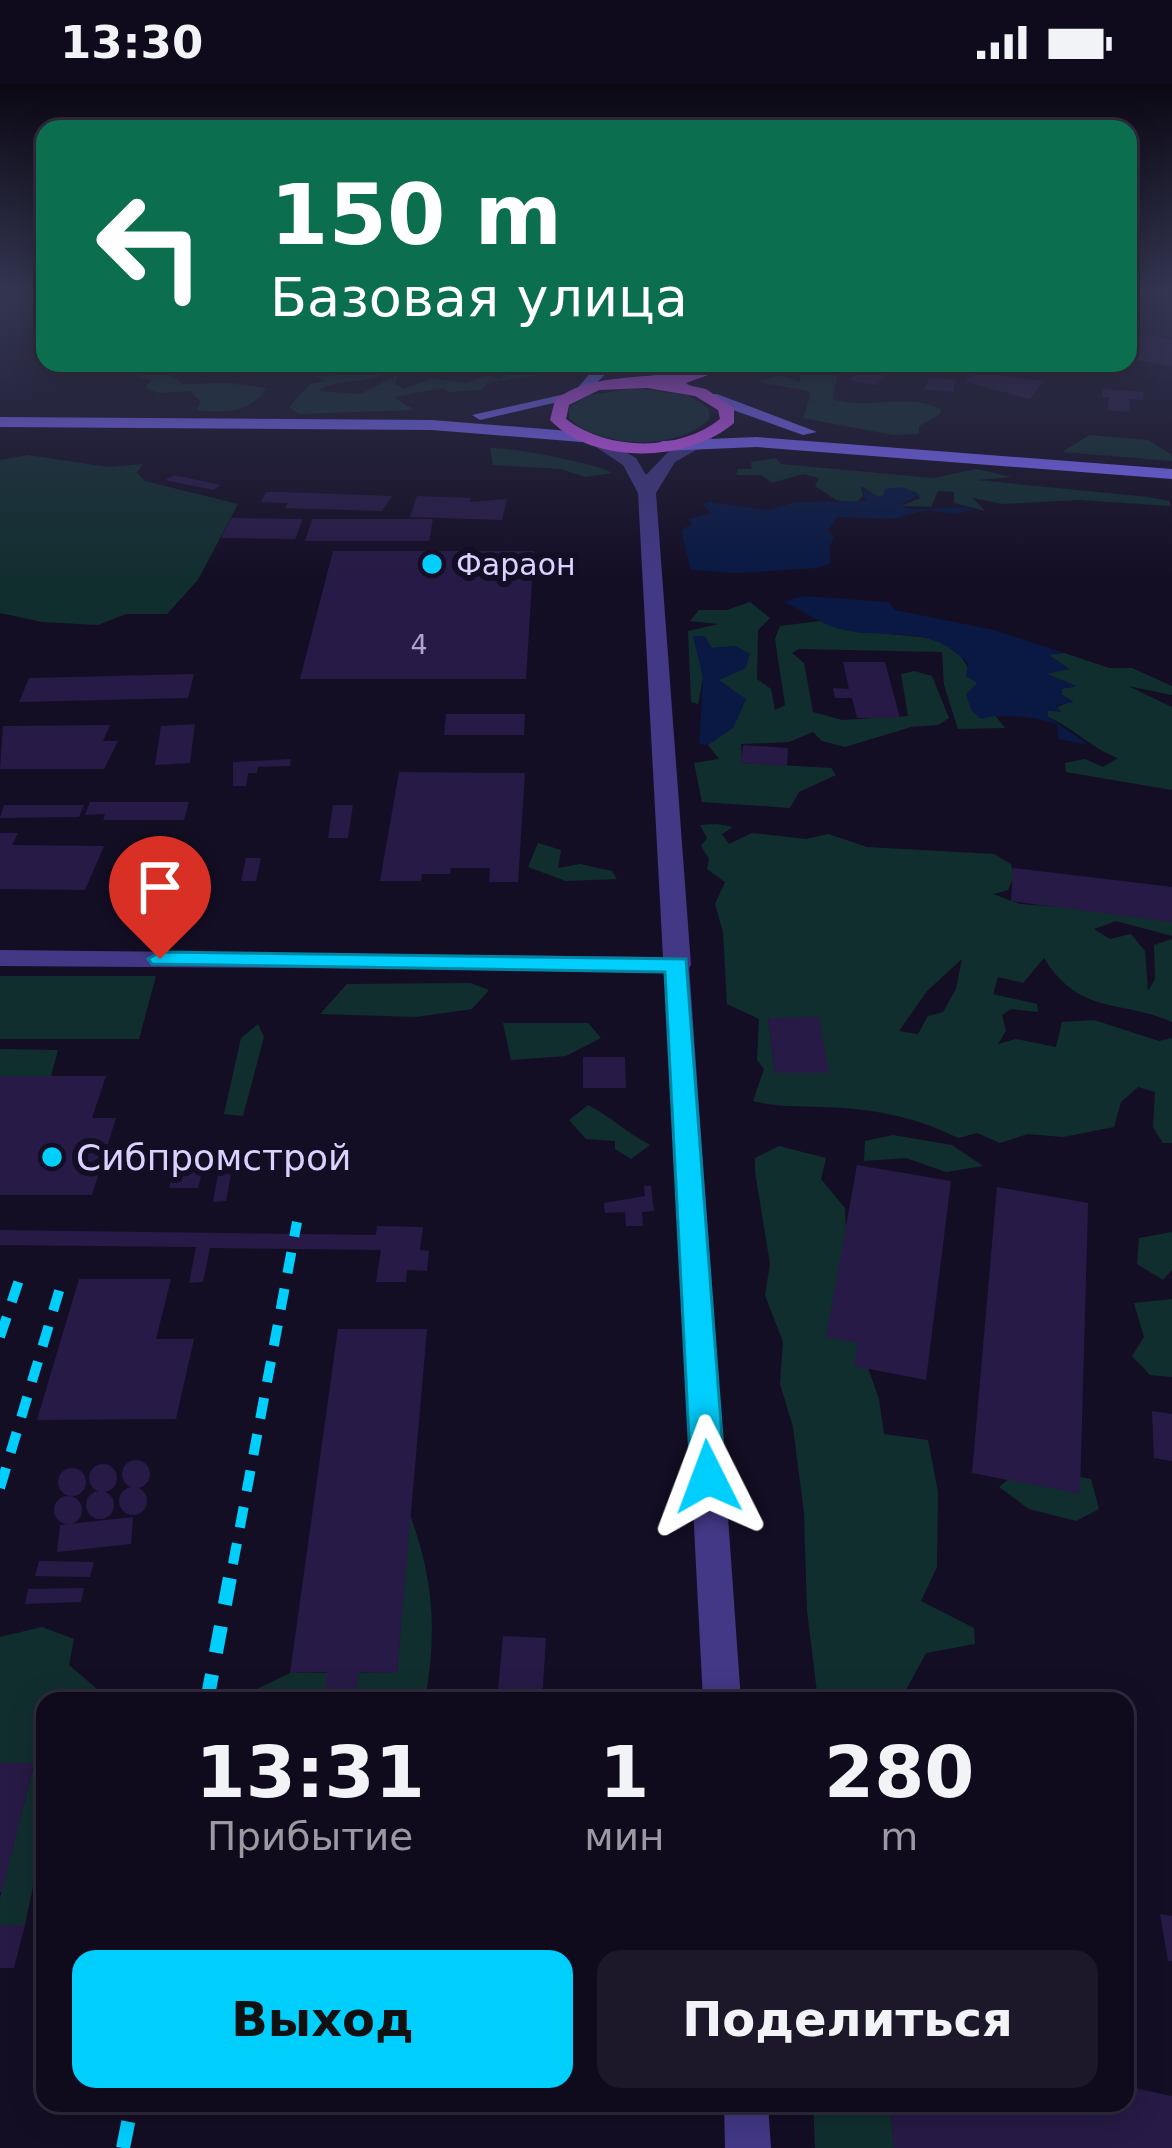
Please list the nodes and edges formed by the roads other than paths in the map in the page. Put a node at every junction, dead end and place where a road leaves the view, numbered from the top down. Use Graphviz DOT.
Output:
graph roads {
  1 [pos="581,386"];
  2 [pos="612,386"];
  3 [pos="674,386"];
  4 [pos="682,386"];
  5 [pos="728,386"];
  6 [pos="687,388"];
  7 [pos="575,392"];
  8 [pos="722,405"];
  9 [pos="0,422"];
  10 [pos="391,424"];
  11 [pos="706,437"];
  12 [pos="588,439"];
  13 [pos="662,446"];
  14 [pos="688,446"];
  15 [pos="927,454"];
  16 [pos="1172,474"];
  17 [pos="647,493"];
  18 [pos="0,958"];
  19 [pos="677,965"];
  20 [pos="721,1692"];
  21 [pos="746,2112"];
  22 [pos="748,2148"];
  1 -- 7 [label="main road"];
  2 -- 7 [label="main road"];
  3 -- 6 [label="main road"];
  4 -- 6 [label="main road"];
  5 -- 8 [label="main road"];
  6 -- 8 [label="main road"];
  7 -- 10 [label="main road"];
  7 -- 12 [label="main road"];
  8 -- 11 [label="main road"];
  8 -- 15 [label="main road"];
  9 -- 10 [label="main road"];
  10 -- 12 [label="main road"];
  11 -- 13 [label="main road"];
  11 -- 14 [label="street"];
  12 -- 13 [label="main road"];
  12 -- 17 [label="street"];
  13 -- 14 [label="main road"];
  14 -- 15 [label="main road"];
  14 -- 17 [label="street"];
  15 -- 16 [label="main road"];
  17 -- 19 [label="street"];
  18 -- 19 [label="street"];
  19 -- 20 [label="street"];
  21 -- 22 [label="street"];
}
